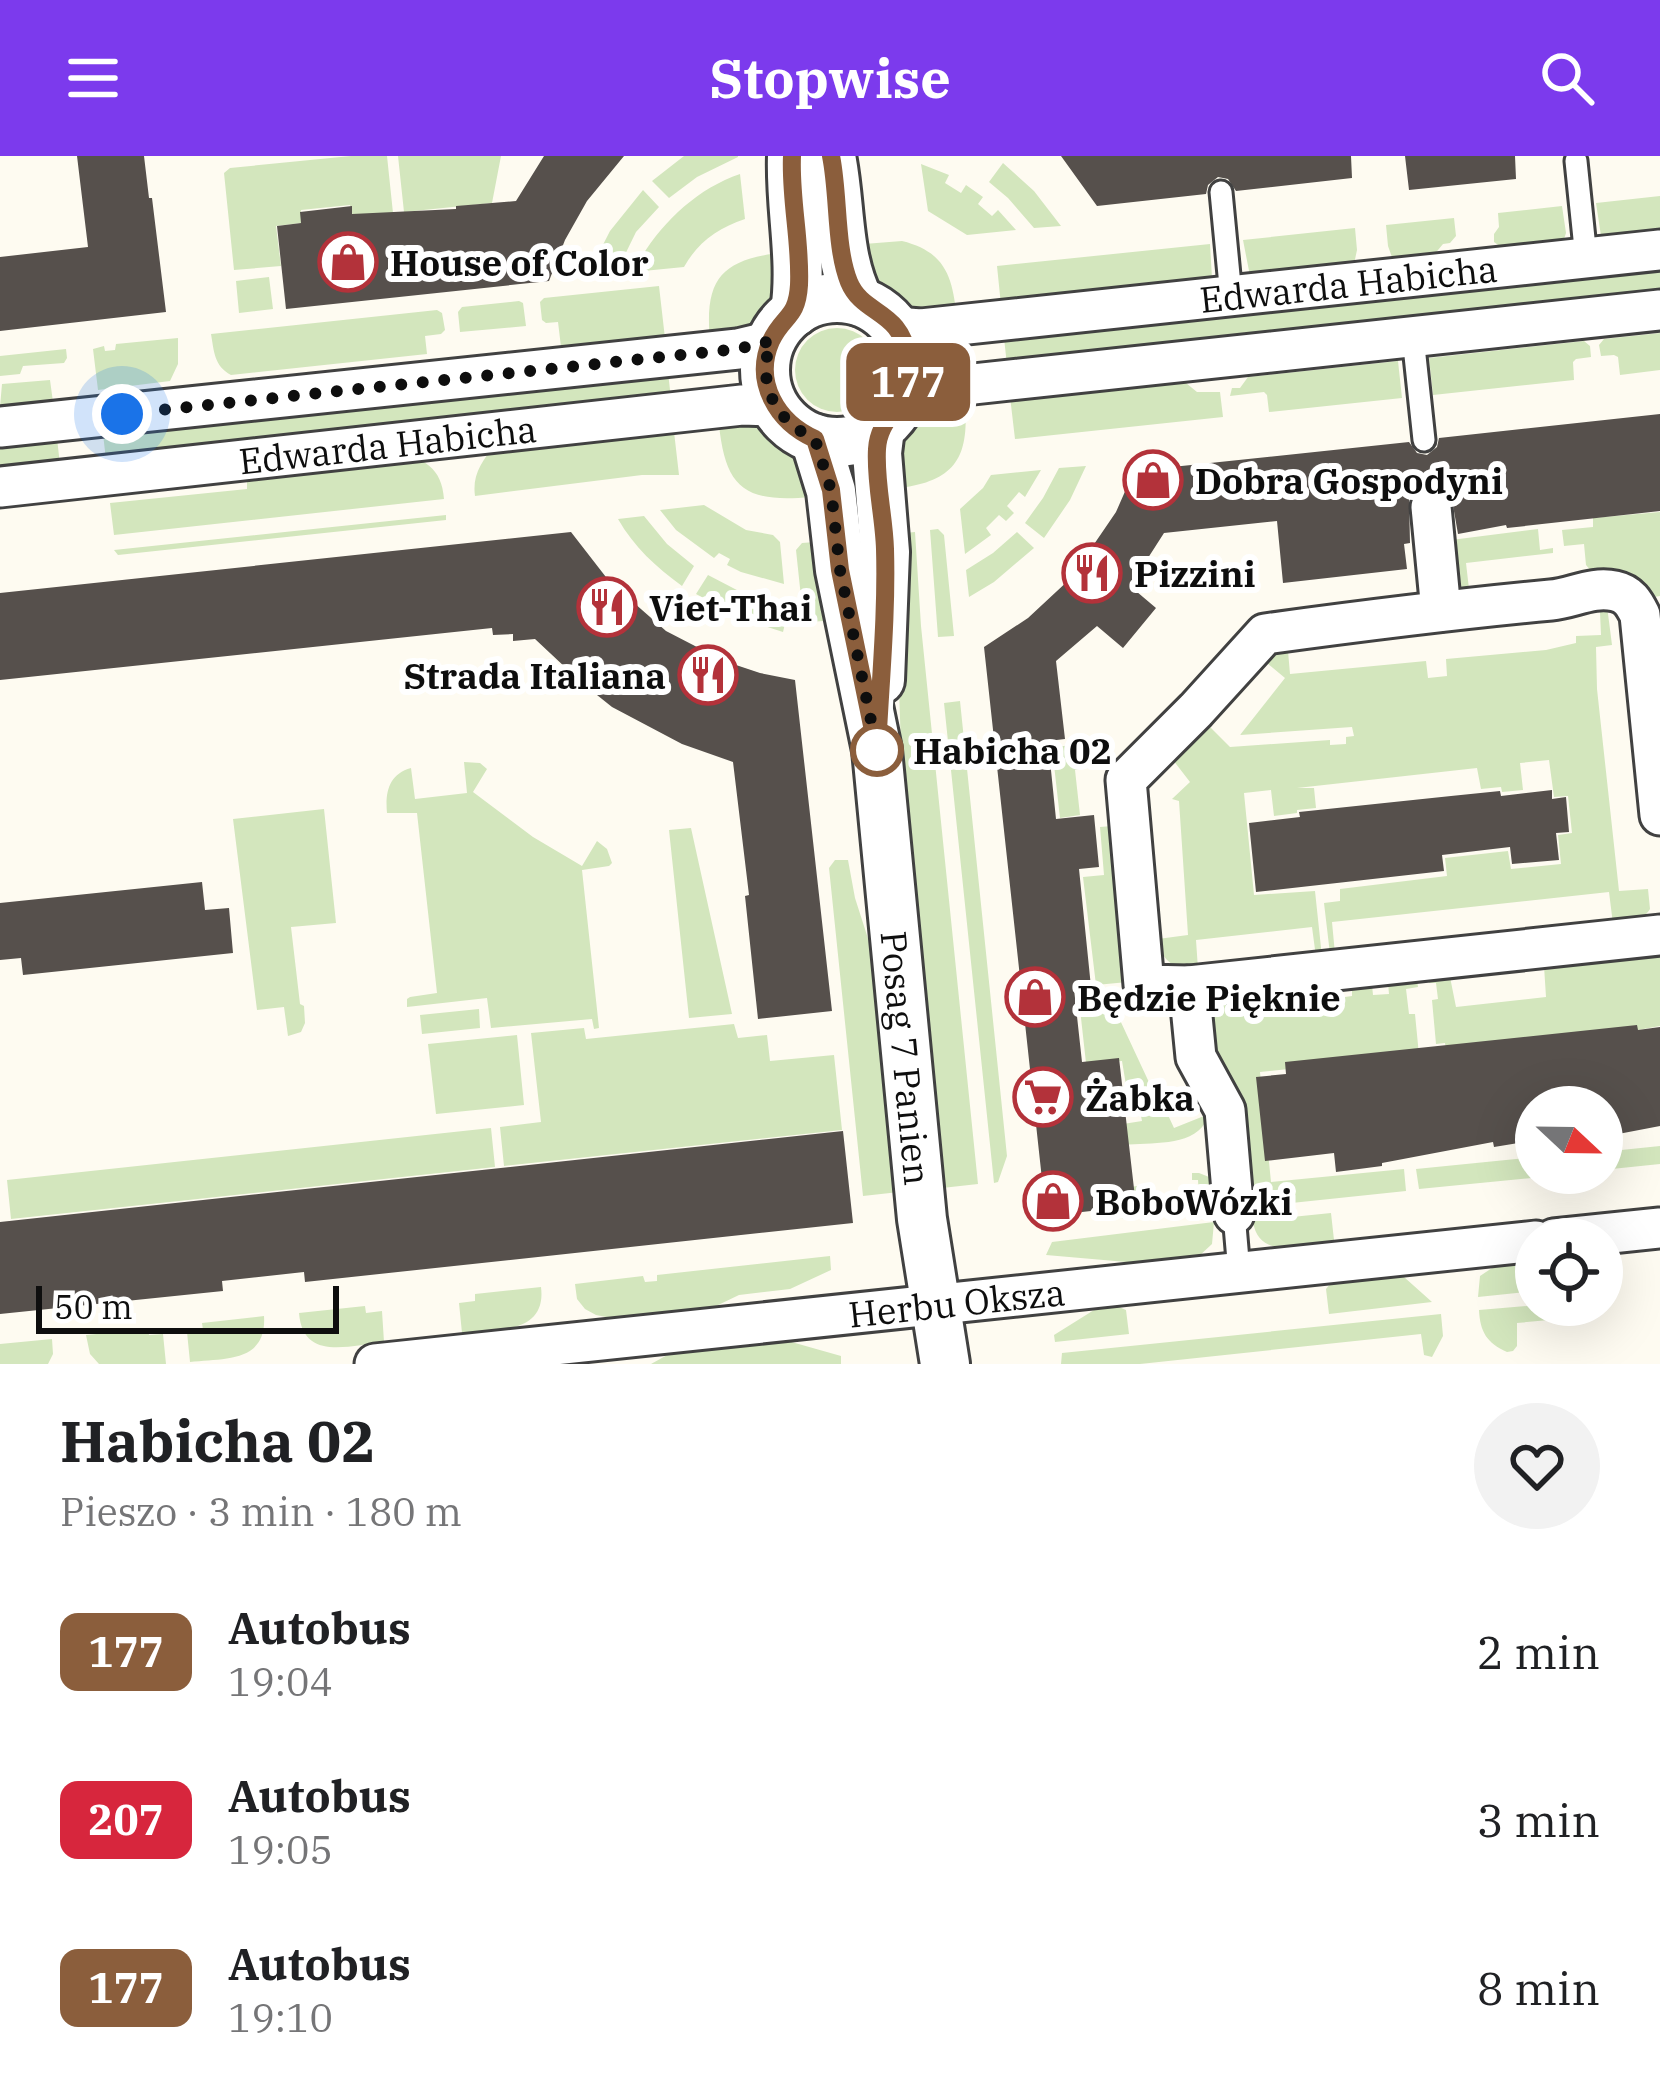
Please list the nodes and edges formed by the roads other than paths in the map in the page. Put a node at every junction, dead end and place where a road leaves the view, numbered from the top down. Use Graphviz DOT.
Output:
graph roads {
  1 [pos="791,156"];
  2 [pos="831,156"];
  3 [pos="1576,160"];
  4 [pos="1221,192"];
  5 [pos="1660,250"];
  6 [pos="1586,258"];
  7 [pos="1232,296"];
  8 [pos="1660,310"];
  9 [pos="877,314"];
  10 [pos="783,326"];
  11 [pos="1413,337"];
  12 [pos="775,406"];
  13 [pos="891,413"];
  14 [pos="0,428"];
  15 [pos="815,439"];
  16 [pos="1424,440"];
  17 [pos="0,487"];
  18 [pos="1431,507"];
  19 [pos="1441,611"];
  20 [pos="1651,642"];
  21 [pos="877,750"];
  22 [pos="1660,815"];
  23 [pos="1660,935"];
  24 [pos="1189,986"];
  25 [pos="1234,1214"];
  26 [pos="1660,1228"];
  27 [pos="1623,1232"];
  28 [pos="1515,1243"];
  29 [pos="1239,1272"];
  30 [pos="935,1304"];
  31 [pos="375,1364"];
  32 [pos="945,1364"];
  1 -- 10 [label="street"];
  2 -- 9 [label="street"];
  3 -- 6 [label="lane"];
  4 -- 7 [label="lane"];
  5 -- 6 [label="street, Edwarda Habicha"];
  6 -- 7 [label="street, Edwarda Habicha"];
  7 -- 9 [label="street, Edwarda Habicha"];
  8 -- 11 [label="street, Edwarda Habicha"];
  9 -- 10 [label="street"];
  9 -- 13 [label="street"];
  10 -- 12 [label="street"];
  10 -- 14 [label="street, Edwarda Habicha"];
  11 -- 13 [label="street, Edwarda Habicha"];
  11 -- 16 [label="lane"];
  12 -- 15 [label="street"];
  12 -- 17 [label="street, Edwarda Habicha"];
  13 -- 15 [label="street"];
  13 -- 21 [label="street, Posag 7 Panien"];
  15 -- 21 [label="street, Posag 7 Panien"];
  18 -- 19 [label="street"];
  19 -- 20 [label="street"];
  19 -- 24 [label="street"];
  20 -- 22 [label="street"];
  21 -- 30 [label="street, Posag 7 Panien"];
  23 -- 24 [label="street"];
  24 -- 25 [label="street"];
  25 -- 29 [label="lane"];
  26 -- 27 [label="street"];
  28 -- 29 [label="street, Herbu Oksza"];
  29 -- 30 [label="street, Herbu Oksza"];
  30 -- 31 [label="street, Herbu Oksza"];
  30 -- 32 [label="street, Posag 7 Panien"];
}
